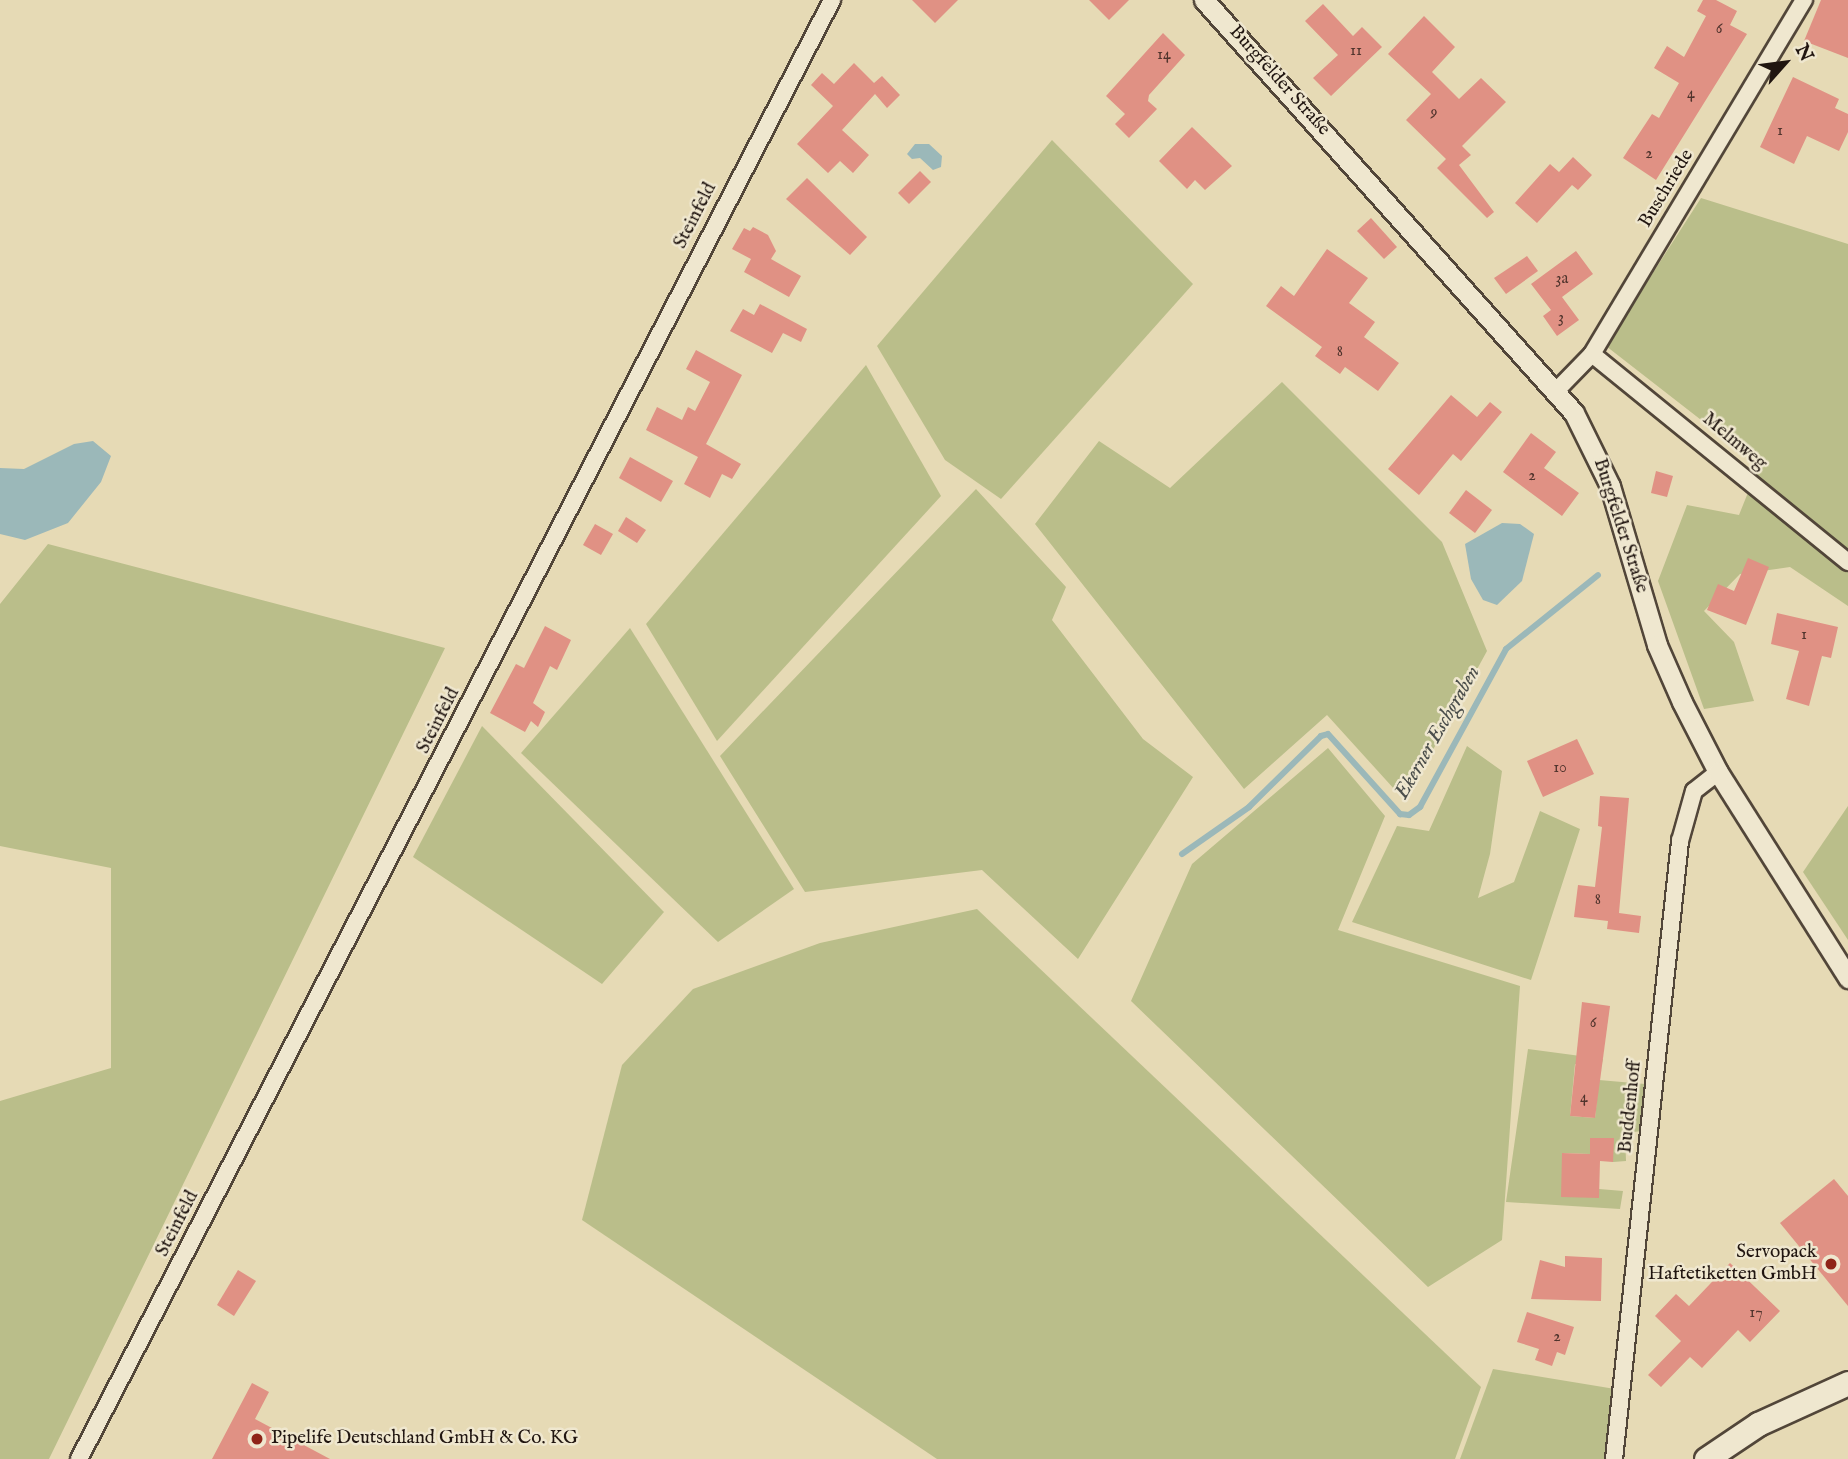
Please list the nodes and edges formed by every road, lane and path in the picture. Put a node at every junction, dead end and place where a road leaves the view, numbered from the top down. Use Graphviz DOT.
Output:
graph roads {
  1 [pos="832,0"];
  2 [pos="1204,0"];
  3 [pos="1804,0"];
  4 [pos="1592,354"];
  5 [pos="1556,391"];
  6 [pos="1848,562"];
  7 [pos="1718,772"];
  8 [pos="1848,978"];
  9 [pos="1848,1383"];
  10 [pos="79,1459"];
  11 [pos="1614,1459"];
  12 [pos="1706,1459"];
  1 -- 10 [label="street, Steinfeld"];
  2 -- 5 [label="street, Burgfelder Straße"];
  3 -- 4 [label="street, Buschriede"];
  4 -- 5 [label="street, Buschriede"];
  4 -- 6 [label="street, Melmweg"];
  5 -- 7 [label="street, Burgfelder Straße"];
  7 -- 8 [label="street, Burgfelder Straße"];
  7 -- 11 [label="street, Buddenhoff"];
  9 -- 12 [label="main road"];
}
